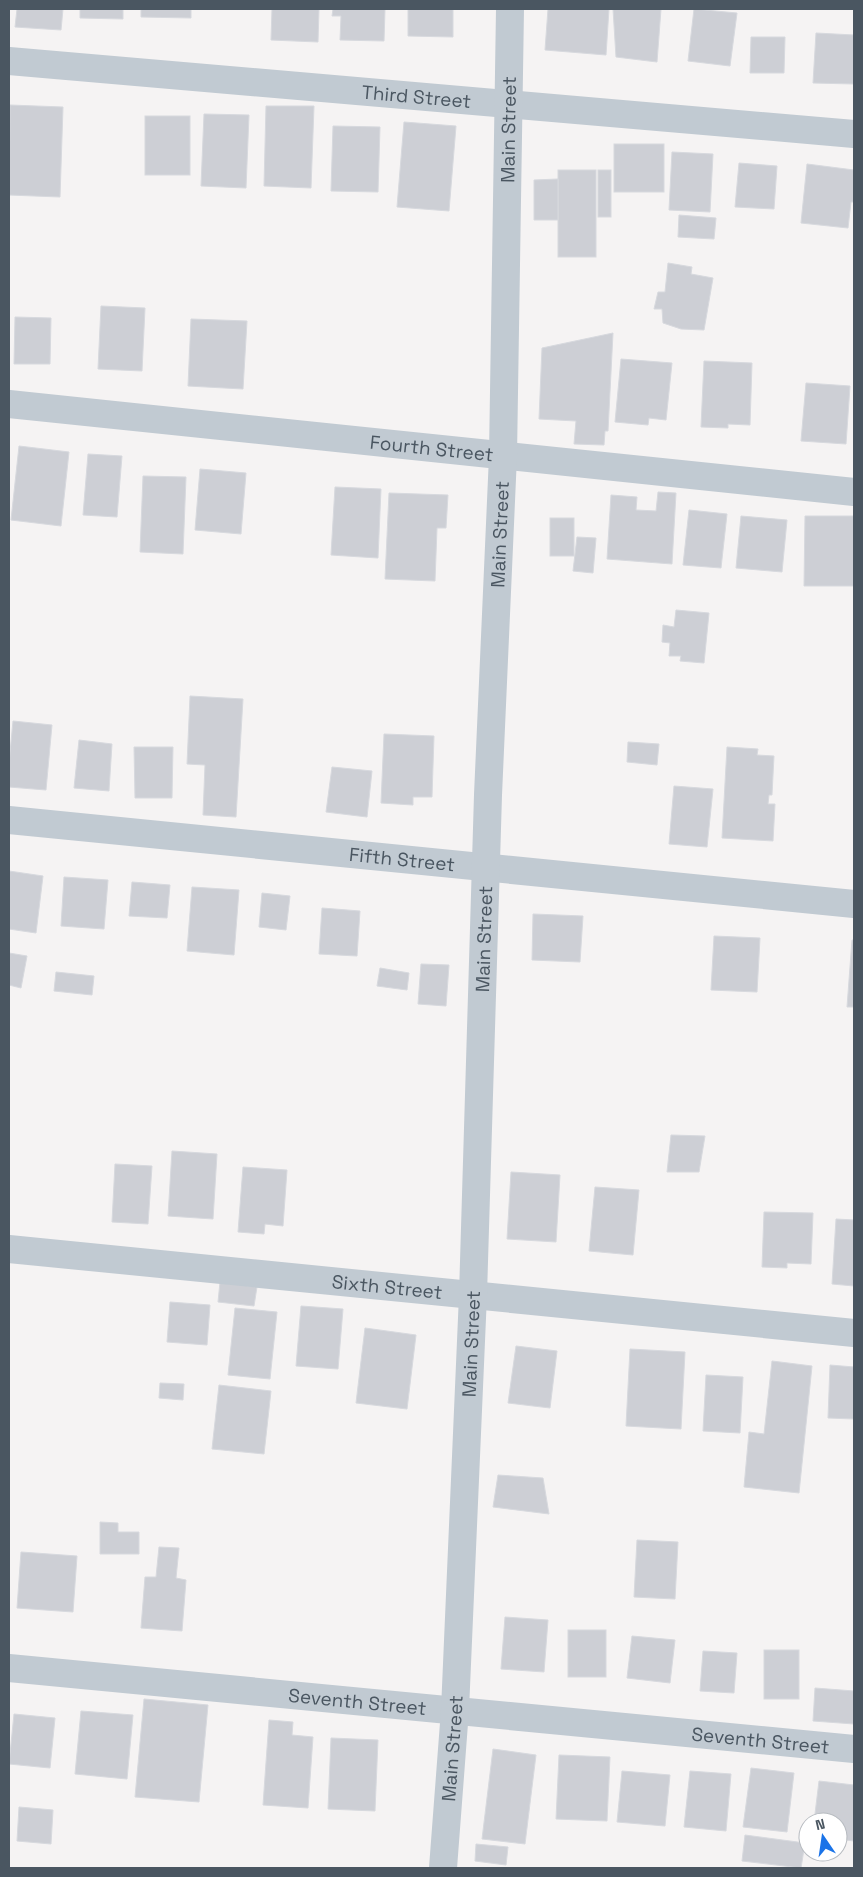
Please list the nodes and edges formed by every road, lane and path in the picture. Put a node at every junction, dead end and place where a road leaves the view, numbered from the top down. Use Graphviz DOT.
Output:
graph roads {
  1 [pos="510,9"];
  2 [pos="9,61"];
  3 [pos="508,104"];
  4 [pos="854,134"];
  5 [pos="9,404"];
  6 [pos="503,456"];
  7 [pos="854,492"];
  8 [pos="9,820"];
  9 [pos="487,868"];
  10 [pos="854,904"];
  11 [pos="9,1249"];
  12 [pos="473,1295"];
  13 [pos="854,1333"];
  14 [pos="9,1668"];
  15 [pos="455,1710"];
  16 [pos="854,1749"];
  17 [pos="444,1868"];
  1 -- 3 [label="street, Main Street"];
  2 -- 3 [label="street, Third Street"];
  3 -- 4 [label="street, Third Street"];
  3 -- 6 [label="street, Main Street"];
  5 -- 6 [label="street, Fourth Street"];
  6 -- 7 [label="street, Fourth Street"];
  6 -- 9 [label="street, Main Street"];
  8 -- 9 [label="street, Fifth Street"];
  9 -- 10 [label="street, Fifth Street"];
  9 -- 12 [label="street, Main Street"];
  11 -- 12 [label="street, Sixth Street"];
  12 -- 13 [label="street, Sixth Street"];
  12 -- 15 [label="street, Main Street"];
  14 -- 15 [label="street, Seventh Street"];
  15 -- 16 [label="street, Seventh Street"];
  15 -- 17 [label="street, Main Street"];
}
